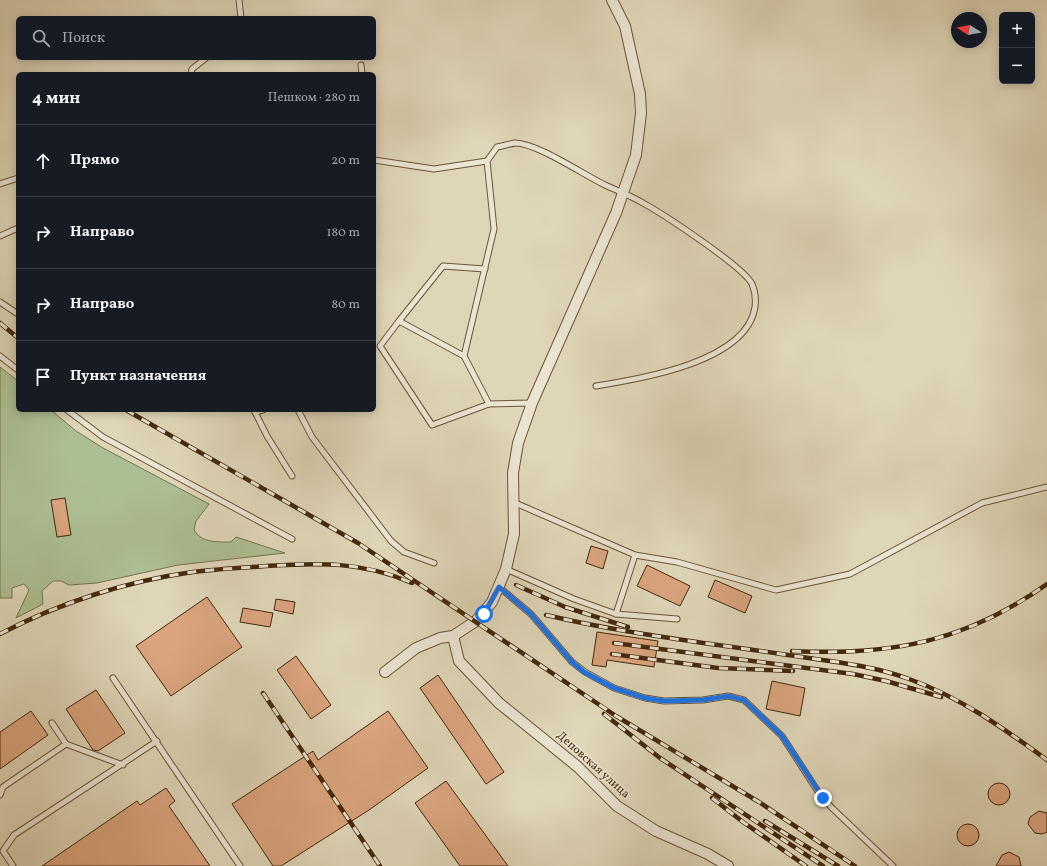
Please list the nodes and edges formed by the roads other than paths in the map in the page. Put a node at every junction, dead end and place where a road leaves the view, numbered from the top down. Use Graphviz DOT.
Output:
graph roads {
  1 [pos="239,0"];
  2 [pos="612,0"];
  3 [pos="241,16"];
  4 [pos="203,60"];
  5 [pos="361,65"];
  6 [pos="191,72"];
  7 [pos="362,72"];
  8 [pos="376,160"];
  9 [pos="487,161"];
  10 [pos="16,179"];
  11 [pos="0,184"];
  12 [pos="624,194"];
  13 [pos="16,229"];
  14 [pos="0,236"];
  15 [pos="485,269"];
  16 [pos="0,302"];
  17 [pos="16,313"];
  18 [pos="400,320"];
  19 [pos="0,356"];
  20 [pos="464,356"];
  21 [pos="16,368"];
  22 [pos="596,386"];
  23 [pos="532,403"];
  24 [pos="489,404"];
  25 [pos="70,412"];
  26 [pos="255,412"];
  27 [pos="299,412"];
  28 [pos="292,476"];
  29 [pos="1047,487"];
  30 [pos="513,502"];
  31 [pos="292,540"];
  32 [pos="635,555"];
  33 [pos="434,563"];
  34 [pos="506,569"];
  35 [pos="499,587"];
  36 [pos="616,614"];
  37 [pos="677,619"];
  38 [pos="453,636"];
  39 [pos="386,672"];
  40 [pos="113,678"];
  41 [pos="52,723"];
  42 [pos="157,741"];
  43 [pos="66,744"];
  44 [pos="123,765"];
  45 [pos="0,795"];
  46 [pos="2,849"];
  47 [pos="13,866"];
  48 [pos="240,866"];
  49 [pos="728,866"];
  50 [pos="893,866"];
  1 -- 3 [label="lane"];
  2 -- 12 [label="street"];
  4 -- 6 [label="lane"];
  5 -- 7 [label="lane"];
  8 -- 9 [label="lane"];
  9 -- 12 [label="lane"];
  9 -- 15 [label="lane"];
  10 -- 11 [label="lane"];
  12 -- 22 [label="lane"];
  12 -- 23 [label="street"];
  13 -- 14 [label="lane"];
  15 -- 18 [label="lane"];
  15 -- 20 [label="lane"];
  16 -- 17 [label="lane"];
  18 -- 20 [label="lane"];
  18 -- 24 [label="lane"];
  19 -- 21 [label="lane"];
  20 -- 24 [label="lane"];
  23 -- 24 [label="lane"];
  23 -- 30 [label="street"];
  25 -- 31 [label="lane"];
  26 -- 28 [label="lane"];
  27 -- 33 [label="lane"];
  29 -- 32 [label="lane"];
  30 -- 32 [label="lane"];
  30 -- 34 [label="street"];
  32 -- 36 [label="lane"];
  34 -- 35 [label="street"];
  34 -- 36 [label="lane"];
  35 -- 38 [label="street"];
  35 -- 50 [label="lane"];
  36 -- 37 [label="lane"];
  38 -- 39 [label="street"];
  38 -- 49 [label="street, Деповская улица"];
  40 -- 42 [label="lane"];
  41 -- 43 [label="lane"];
  42 -- 44 [label="lane"];
  42 -- 48 [label="lane"];
  43 -- 44 [label="lane"];
  43 -- 45 [label="lane"];
  44 -- 46 [label="lane"];
  46 -- 47 [label="lane"];
}
